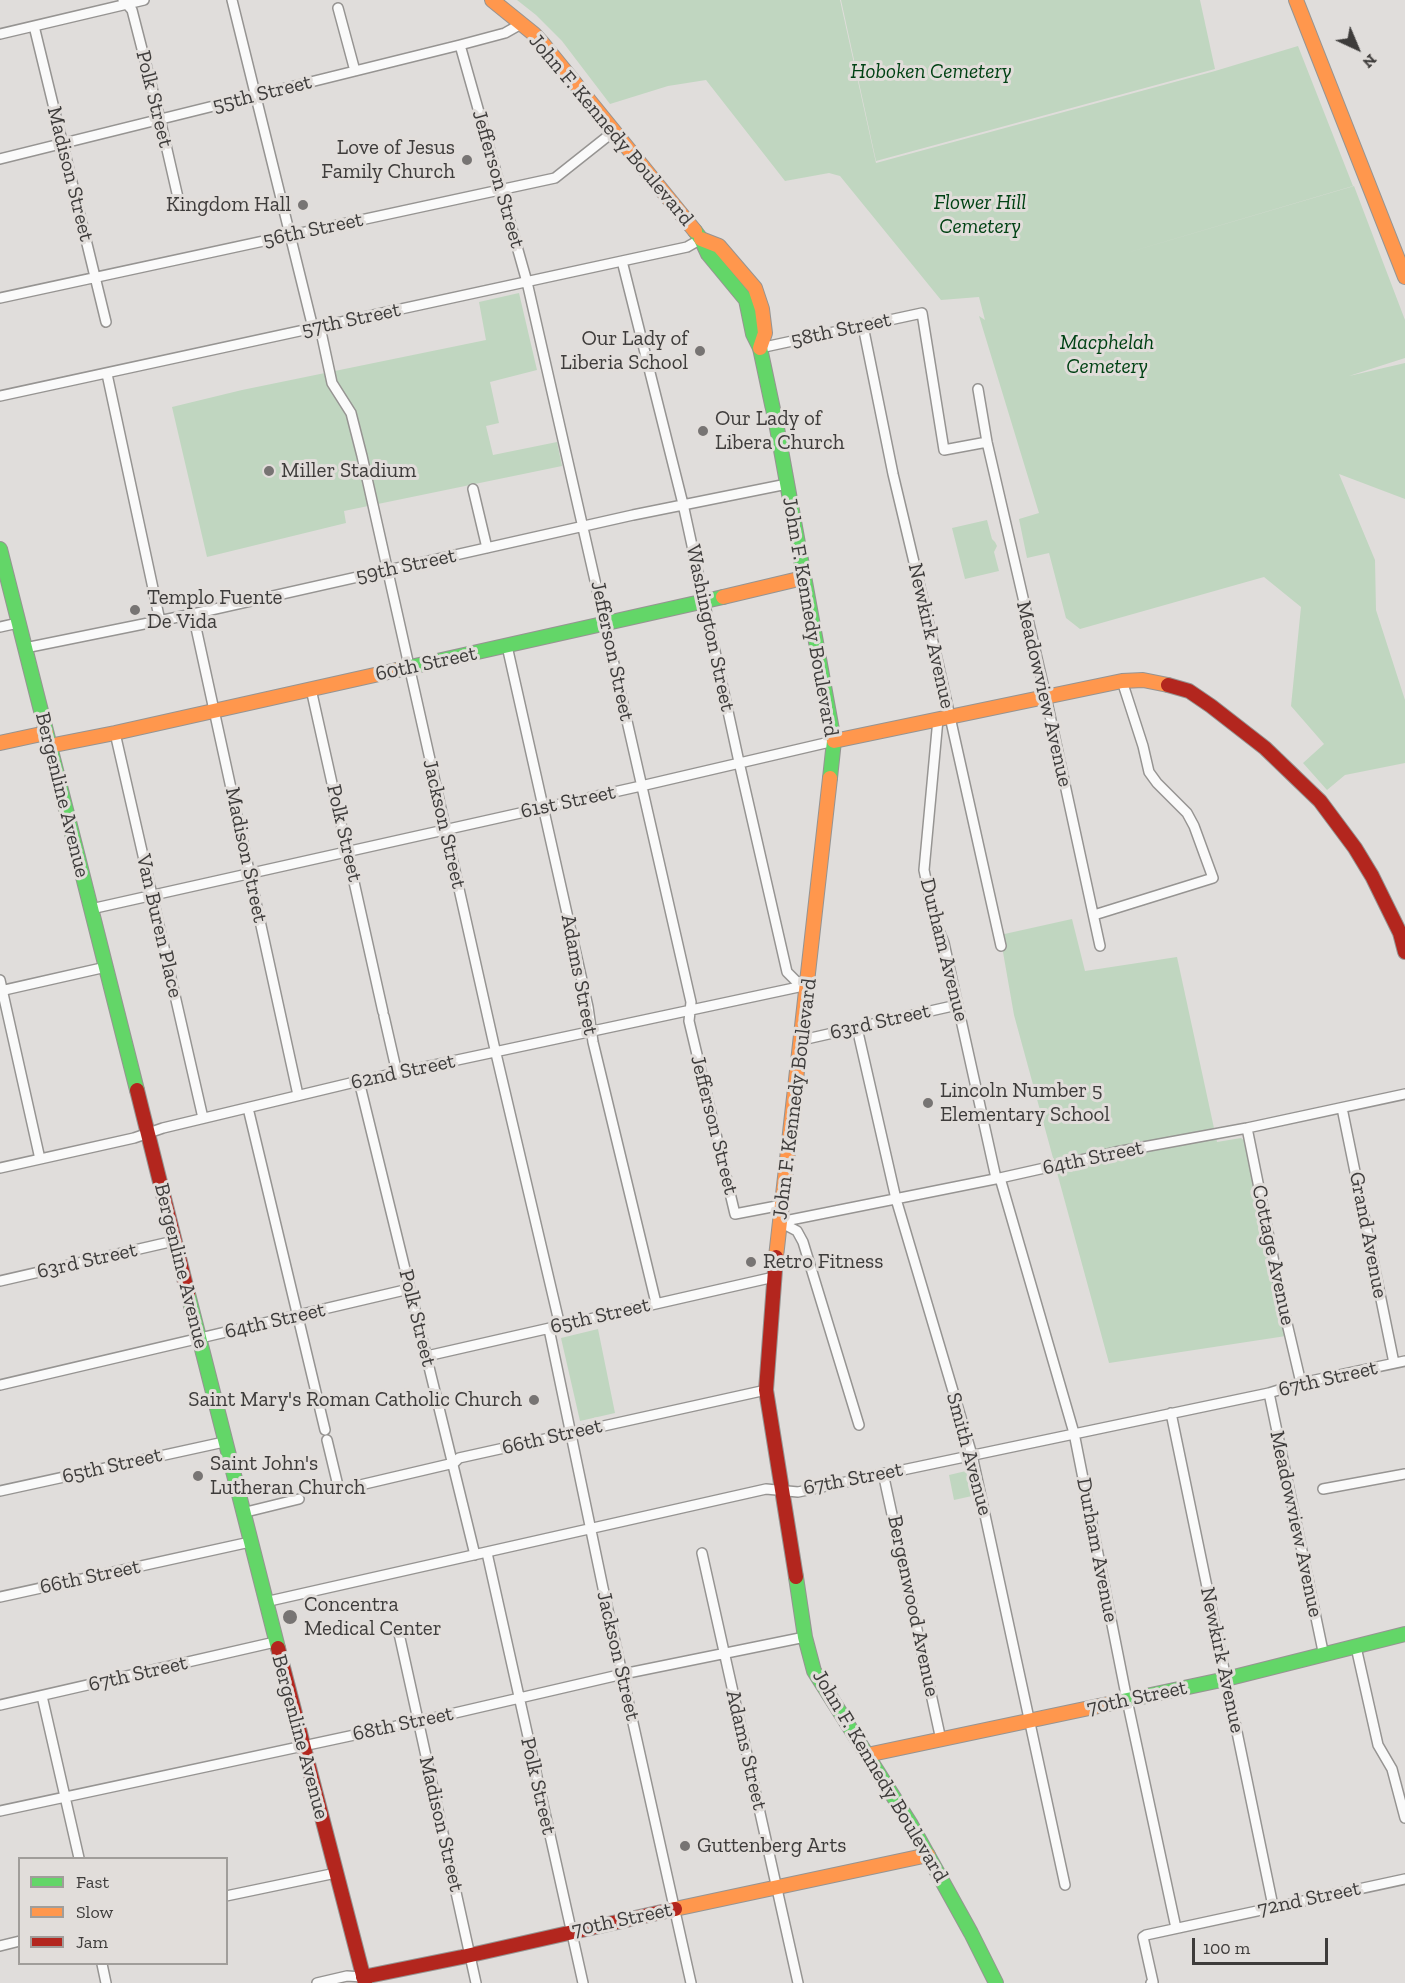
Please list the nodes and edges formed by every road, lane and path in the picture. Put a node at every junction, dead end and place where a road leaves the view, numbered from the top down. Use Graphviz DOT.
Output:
graph roads {
  1 [pos="144,0"];
  2 [pos="232,0"];
  3 [pos="492,0"];
  4 [pos="1296,0"];
  5 [pos="125,2"];
  6 [pos="338,9"];
  7 [pos="521,24"];
  8 [pos="34,26"];
  9 [pos="0,34"];
  10 [pos="460,45"];
  11 [pos="354,71"];
  12 [pos="256,95"];
  13 [pos="160,119"];
  14 [pos="613,132"];
  15 [pos="62,143"];
  16 [pos="0,159"];
  17 [pos="501,190"];
  18 [pos="179,202"];
  19 [pos="290,235"];
  20 [pos="701,239"];
  21 [pos="622,261"];
  22 [pos="1405,277"];
  23 [pos="95,278"];
  24 [pos="527,282"];
  25 [pos="0,298"];
  26 [pos="106,322"];
  27 [pos="863,326"];
  28 [pos="317,327"];
  29 [pos="760,348"];
  30 [pos="107,374"];
  31 [pos="978,389"];
  32 [pos="0,396"];
  33 [pos="987,442"];
  34 [pos="786,483"];
  35 [pos="473,489"];
  36 [pos="683,504"];
  37 [pos="584,526"];
  38 [pos="487,548"];
  39 [pos="0,549"];
  40 [pos="388,570"];
  41 [pos="803,578"];
  42 [pos="703,602"];
  43 [pos="193,614"];
  44 [pos="160,621"];
  45 [pos="18,623"];
  46 [pos="606,624"];
  47 [pos="0,627"];
  48 [pos="507,646"];
  49 [pos="25,648"];
  50 [pos="410,667"];
  51 [pos="1122,681"];
  52 [pos="311,689"];
  53 [pos="1046,697"];
  54 [pos="214,710"];
  55 [pos="944,718"];
  56 [pos="115,733"];
  57 [pos="48,740"];
  58 [pos="834,741"];
  59 [pos="0,743"];
  60 [pos="739,762"];
  61 [pos="641,786"];
  62 [pos="544,807"];
  63 [pos="445,829"];
  64 [pos="348,850"];
  65 [pos="250,873"];
  66 [pos="151,896"];
  67 [pos="91,909"];
  68 [pos="1094,915"];
  69 [pos="1001,946"];
  70 [pos="1100,946"];
  71 [pos="1405,952"];
  72 [pos="106,967"];
  73 [pos="808,986"];
  74 [pos="1,987"];
  75 [pos="957,1005"];
  76 [pos="689,1011"];
  77 [pos="857,1028"];
  78 [pos="592,1032"];
  79 [pos="802,1040"];
  80 [pos="495,1052"];
  81 [pos="397,1073"];
  82 [pos="359,1081"];
  83 [pos="1405,1094"];
  84 [pos="298,1095"];
  85 [pos="248,1108"];
  86 [pos="1342,1108"];
  87 [pos="203,1118"];
  88 [pos="1247,1128"];
  89 [pos="148,1133"];
  90 [pos="40,1160"];
  91 [pos="0,1168"];
  92 [pos="998,1178"];
  93 [pos="896,1199"];
  94 [pos="782,1205"];
  95 [pos="780,1222"];
  96 [pos="174,1241"];
  97 [pos="774,1277"];
  98 [pos="0,1281"];
  99 [pos="409,1289"];
  100 [pos="656,1303"];
  101 [pos="299,1316"];
  102 [pos="560,1326"];
  103 [pos="549,1329"];
  104 [pos="199,1338"];
  105 [pos="427,1356"];
  106 [pos="1405,1361"];
  107 [pos="1394,1363"];
  108 [pos="1300,1383"];
  109 [pos="0,1385"];
  110 [pos="766,1390"];
  111 [pos="1269,1393"];
  112 [pos="1171,1413"];
  113 [pos="859,1425"];
  114 [pos="569,1433"];
  115 [pos="1074,1433"];
  116 [pos="224,1442"];
  117 [pos="972,1455"];
  118 [pos="454,1462"];
  119 [pos="883,1473"];
  120 [pos="1405,1474"];
  121 [pos="1323,1489"];
  122 [pos="0,1491"];
  123 [pos="783,1491"];
  124 [pos="299,1499"];
  125 [pos="243,1513"];
  126 [pos="590,1529"];
  127 [pos="250,1542"];
  128 [pos="486,1553"];
  129 [pos="702,1553"];
  130 [pos="475,1555"];
  131 [pos="0,1597"];
  132 [pos="265,1602"];
  133 [pos="398,1629"];
  134 [pos="1405,1634"];
  135 [pos="805,1636"];
  136 [pos="275,1642"];
  137 [pos="1356,1647"];
  138 [pos="724,1653"];
  139 [pos="1324,1656"];
  140 [pos="623,1674"];
  141 [pos="1226,1679"];
  142 [pos="42,1696"];
  143 [pos="518,1698"];
  144 [pos="1127,1700"];
  145 [pos="0,1705"];
  146 [pos="418,1721"];
  147 [pos="1030,1722"];
  148 [pos="941,1740"];
  149 [pos="302,1745"];
  150 [pos="867,1755"];
  151 [pos="65,1797"];
  152 [pos="0,1811"];
  153 [pos="1405,1818"];
  154 [pos="928,1854"];
  155 [pos="79,1857"];
  156 [pos="336,1872"];
  157 [pos="1405,1879"];
  158 [pos="1065,1885"];
  159 [pos="777,1887"];
  160 [pos="228,1896"];
  161 [pos="1273,1906"];
  162 [pos="674,1908"];
  163 [pos="1176,1928"];
  164 [pos="571,1931"];
  165 [pos="18,1942"];
  166 [pos="0,1946"];
  167 [pos="470,1955"];
  168 [pos="102,1965"];
  169 [pos="364,1980"];
  170 [pos="106,1983"];
  171 [pos="317,1983"];
  172 [pos="476,1983"];
  173 [pos="583,1983"];
  174 [pos="691,1983"];
  175 [pos="798,1983"];
  176 [pos="996,1983"];
  177 [pos="1151,1983"];
  1 -- 5 [label="street"];
  2 -- 12 [label="street, Jackson Street"];
  3 -- 7 [label="street, John F. Kennedy Boulevard"];
  4 -- 22 [label="street"];
  5 -- 8 [label="street"];
  5 -- 13 [label="street, Polk Street"];
  6 -- 11 [label="street"];
  7 -- 10 [label="street, 55th Street"];
  7 -- 14 [label="street, John F. Kennedy Boulevard"];
  8 -- 9 [label="street"];
  8 -- 15 [label="street, Madison Street"];
  10 -- 11 [label="street, 55th Street"];
  10 -- 17 [label="street, Jefferson Street"];
  11 -- 12 [label="street, 55th Street"];
  12 -- 13 [label="street, 55th Street"];
  12 -- 19 [label="street, Jackson Street"];
  13 -- 15 [label="street, 55th Street"];
  13 -- 18 [label="street, Polk Street"];
  14 -- 17 [label="street, 56th Street"];
  14 -- 20 [label="street, John F. Kennedy Boulevard"];
  15 -- 16 [label="street, 55th Street"];
  15 -- 23 [label="street, Madison Street"];
  17 -- 19 [label="street, 56th Street"];
  17 -- 24 [label="street, Jefferson Street"];
  19 -- 23 [label="street, 56th Street"];
  19 -- 28 [label="street, Jackson Street"];
  20 -- 21 [label="street, 57th Street"];
  20 -- 29 [label="street, John F. Kennedy Boulevard"];
  21 -- 24 [label="street, 57th Street"];
  21 -- 36 [label="street, Washington Street"];
  23 -- 25 [label="street, 56th Street"];
  23 -- 26 [label="street, Madison Street"];
  24 -- 28 [label="street, 57th Street"];
  24 -- 37 [label="street, Jefferson Street"];
  27 -- 29 [label="street, 58th Street"];
  27 -- 33 [label="street, 58th Street"];
  27 -- 55 [label="street, Newkirk Avenue"];
  28 -- 30 [label="street, 57th Street"];
  28 -- 40 [label="street, Jackson Street"];
  29 -- 34 [label="street, John F. Kennedy Boulevard"];
  30 -- 32 [label="street, 57th Street"];
  30 -- 44 [label="street"];
  31 -- 33 [label="street, Meadowview Avenue"];
  33 -- 53 [label="street, Meadowview Avenue"];
  34 -- 36 [label="street, 59th Street"];
  34 -- 41 [label="street, John F. Kennedy Boulevard"];
  35 -- 38 [label="street"];
  36 -- 37 [label="street, 59th Street"];
  36 -- 42 [label="street, Washington Street"];
  37 -- 38 [label="street, 59th Street"];
  37 -- 46 [label="street, Jefferson Street"];
  38 -- 40 [label="street, 59th Street"];
  39 -- 45 [label="street, Bergenline Avenue"];
  40 -- 43 [label="street, 59th Street"];
  40 -- 50 [label="street, Jackson Street"];
  41 -- 42 [label="street, 60th Street"];
  41 -- 58 [label="street, John F. Kennedy Boulevard"];
  42 -- 46 [label="street, 60th Street"];
  42 -- 60 [label="street, Washington Street"];
  43 -- 44 [label="street, 59th Street"];
  43 -- 54 [label="street, Madison Street"];
  44 -- 49 [label="street, 59th Street"];
  45 -- 47 [label="street"];
  45 -- 49 [label="street, Bergenline Avenue"];
  46 -- 48 [label="street, 60th Street"];
  46 -- 61 [label="street, Jefferson Street"];
  48 -- 50 [label="street, 60th Street"];
  48 -- 62 [label="street, Adams Street"];
  49 -- 57 [label="street, Bergenline Avenue"];
  50 -- 52 [label="street, 60th Street"];
  50 -- 63 [label="street, Jackson Street"];
  51 -- 53 [label="street, 61st Street"];
  51 -- 68 [label="street"];
  51 -- 71 [label="street, 61st Street"];
  52 -- 54 [label="street, 60th Street"];
  52 -- 64 [label="street, Polk Street"];
  53 -- 55 [label="street, 61st Street"];
  53 -- 68 [label="street, Meadowview Avenue"];
  54 -- 56 [label="street, 60th Street"];
  54 -- 65 [label="street, Madison Street"];
  55 -- 58 [label="street, 61st Street"];
  55 -- 69 [label="street, Newkirk Avenue"];
  55 -- 75 [label="street, Durham Avenue"];
  56 -- 57 [label="street, 60th Street"];
  56 -- 66 [label="street, Van Buren Place"];
  57 -- 59 [label="street, 60th Street"];
  57 -- 67 [label="street, Bergenline Avenue"];
  58 -- 60 [label="street, 61st Street"];
  58 -- 73 [label="street, John F. Kennedy Boulevard"];
  60 -- 61 [label="street, 61st Street"];
  60 -- 73 [label="street, Washington Street"];
  61 -- 62 [label="street, 61st Street"];
  61 -- 76 [label="street, Jefferson Street"];
  62 -- 63 [label="street, 61st Street"];
  62 -- 78 [label="street, Adams Street"];
  63 -- 64 [label="street, 61st Street"];
  63 -- 80 [label="street, Jackson Street"];
  64 -- 65 [label="street, 61st Street"];
  64 -- 81 [label="street, Polk Street"];
  65 -- 66 [label="street, 61st Street"];
  65 -- 84 [label="street, Madison Street"];
  66 -- 67 [label="street, 61st Street"];
  66 -- 87 [label="street, Van Buren Place"];
  67 -- 72 [label="street, Bergenline Avenue"];
  68 -- 70 [label="street, Meadowview Avenue"];
  72 -- 74 [label="street"];
  72 -- 89 [label="street, Bergenline Avenue"];
  73 -- 76 [label="street, 62nd Street"];
  73 -- 79 [label="street, John F. Kennedy Boulevard"];
  74 -- 90 [label="street"];
  75 -- 77 [label="street, 63rd Street"];
  75 -- 92 [label="street, Durham Avenue"];
  76 -- 78 [label="street, 62nd Street"];
  76 -- 94 [label="street, Jefferson Street"];
  77 -- 79 [label="street, 63rd Street"];
  77 -- 93 [label="street, Smith Avenue"];
  78 -- 80 [label="street, 62nd Street"];
  78 -- 100 [label="street, Adams Street"];
  79 -- 94 [label="street, John F. Kennedy Boulevard"];
  80 -- 81 [label="street, 62nd Street"];
  80 -- 102 [label="street, Jackson Street"];
  81 -- 82 [label="street, 62nd Street"];
  82 -- 84 [label="street, 62nd Street"];
  82 -- 99 [label="street, Polk Street"];
  83 -- 86 [label="street, 64th Street"];
  84 -- 85 [label="street, 62nd Street"];
  85 -- 87 [label="street, 62nd Street"];
  85 -- 101 [label="street"];
  86 -- 88 [label="street, 64th Street"];
  86 -- 107 [label="street, Grand Avenue"];
  87 -- 89 [label="street, 62nd Street"];
  88 -- 92 [label="street, 64th Street"];
  88 -- 108 [label="street, Cottage Avenue"];
  89 -- 90 [label="street, 62nd Street"];
  89 -- 96 [label="street, Bergenline Avenue"];
  90 -- 91 [label="street, 62nd Street"];
  92 -- 93 [label="street, 64th Street"];
  92 -- 115 [label="street, Durham Avenue"];
  93 -- 95 [label="street, 64th Street"];
  93 -- 117 [label="street, Smith Avenue"];
  94 -- 95 [label="street, John F. Kennedy Boulevard"];
  95 -- 97 [label="street, John F. Kennedy Boulevard"];
  95 -- 113 [label="street"];
  96 -- 98 [label="street, 63rd Street"];
  96 -- 104 [label="street, Bergenline Avenue"];
  97 -- 100 [label="street, 65th Street"];
  97 -- 110 [label="street, John F. Kennedy Boulevard"];
  99 -- 101 [label="street, 64th Street"];
  99 -- 105 [label="street, Polk Street"];
  100 -- 102 [label="street, 65th Street"];
  101 -- 104 [label="street, 64th Street"];
  101 -- 118 [label="street, 66th Street"];
  102 -- 103 [label="street, 65th Street"];
  103 -- 105 [label="street, 65th Street"];
  103 -- 114 [label="street, Jackson Street"];
  104 -- 109 [label="street, 64th Street"];
  104 -- 116 [label="street, Bergenline Avenue"];
  105 -- 118 [label="street, Polk Street"];
  106 -- 107 [label="street, 67th Street"];
  107 -- 108 [label="street, 67th Street"];
  108 -- 111 [label="street, 67th Street"];
  110 -- 114 [label="street, 66th Street"];
  110 -- 123 [label="street, John F. Kennedy Boulevard"];
  111 -- 112 [label="street, 67th Street"];
  111 -- 139 [label="street, Meadowview Avenue"];
  112 -- 115 [label="street, 67th Street"];
  112 -- 141 [label="street, Newkirk Avenue"];
  114 -- 118 [label="street, 66th Street"];
  114 -- 126 [label="street, Jackson Street"];
  115 -- 117 [label="street, 67th Street"];
  115 -- 144 [label="street, Durham Avenue"];
  116 -- 122 [label="street, 65th Street"];
  116 -- 125 [label="street, Bergenline Avenue"];
  117 -- 119 [label="street, 67th Street"];
  117 -- 147 [label="street, Smith Avenue"];
  118 -- 130 [label="street, Polk Street"];
  119 -- 123 [label="street, 67th Street"];
  119 -- 148 [label="street, Bergenwood Avenue"];
  120 -- 121 [label="street"];
  123 -- 126 [label="street, 67th Street"];
  123 -- 135 [label="street, John F. Kennedy Boulevard"];
  124 -- 125 [label="street"];
  125 -- 127 [label="street, Bergenline Avenue"];
  126 -- 128 [label="street, 67th Street"];
  126 -- 140 [label="street, Jackson Street"];
  127 -- 131 [label="street, 66th Street"];
  127 -- 132 [label="street, Bergenline Avenue"];
  128 -- 130 [label="street, 67th Street"];
  128 -- 143 [label="street, Polk Street"];
  129 -- 138 [label="street, Adams Street"];
  130 -- 132 [label="street, 67th Street"];
  132 -- 136 [label="street, Bergenline Avenue"];
  133 -- 146 [label="street, Madison Street"];
  134 -- 137 [label="street, 70th Street"];
  135 -- 138 [label="street, 68th Street"];
  135 -- 150 [label="street, John F. Kennedy Boulevard"];
  136 -- 142 [label="street, 67th Street"];
  136 -- 149 [label="street, Bergenline Avenue"];
  137 -- 139 [label="street, 70th Street"];
  137 -- 153 [label="street"];
  138 -- 140 [label="street, 68th Street"];
  138 -- 159 [label="street, Adams Street"];
  139 -- 141 [label="street, 70th Street"];
  140 -- 143 [label="street, 68th Street"];
  140 -- 162 [label="street, Jackson Street"];
  141 -- 144 [label="street, 70th Street"];
  141 -- 161 [label="street, Newkirk Avenue"];
  142 -- 145 [label="street, 67th Street"];
  142 -- 151 [label="street"];
  143 -- 146 [label="street, 68th Street"];
  143 -- 164 [label="street, Polk Street"];
  144 -- 147 [label="street, 70th Street"];
  144 -- 163 [label="street, Durham Avenue"];
  146 -- 149 [label="street, 68th Street"];
  146 -- 167 [label="street, Madison Street"];
  147 -- 148 [label="street, 70th Street"];
  147 -- 158 [label="street, Smith Avenue"];
  148 -- 150 [label="street, 70th Street"];
  149 -- 151 [label="street, 68th Street"];
  149 -- 156 [label="street, Bergenline Avenue"];
  150 -- 154 [label="street, John F. Kennedy Boulevard"];
  151 -- 152 [label="street, 68th Street"];
  151 -- 155 [label="street"];
  154 -- 159 [label="street, 70th Street"];
  154 -- 176 [label="street, John F. Kennedy Boulevard"];
  156 -- 160 [label="street"];
  156 -- 169 [label="street, Bergenline Avenue"];
  157 -- 161 [label="street, 72nd Street"];
  159 -- 162 [label="street, 70th Street"];
  159 -- 175 [label="street, Adams Street"];
  161 -- 163 [label="street, 72nd Street"];
  162 -- 164 [label="street, 70th Street"];
  162 -- 174 [label="street, Jackson Street"];
  163 -- 177 [label="street, 72nd Street"];
  164 -- 167 [label="street, 70th Street"];
  164 -- 173 [label="street, Polk Street"];
  165 -- 166 [label="street"];
  167 -- 169 [label="street, 70th Street"];
  167 -- 172 [label="street, Madison Street"];
  168 -- 170 [label="street"];
  169 -- 171 [label="street, 70th Street"];
}
